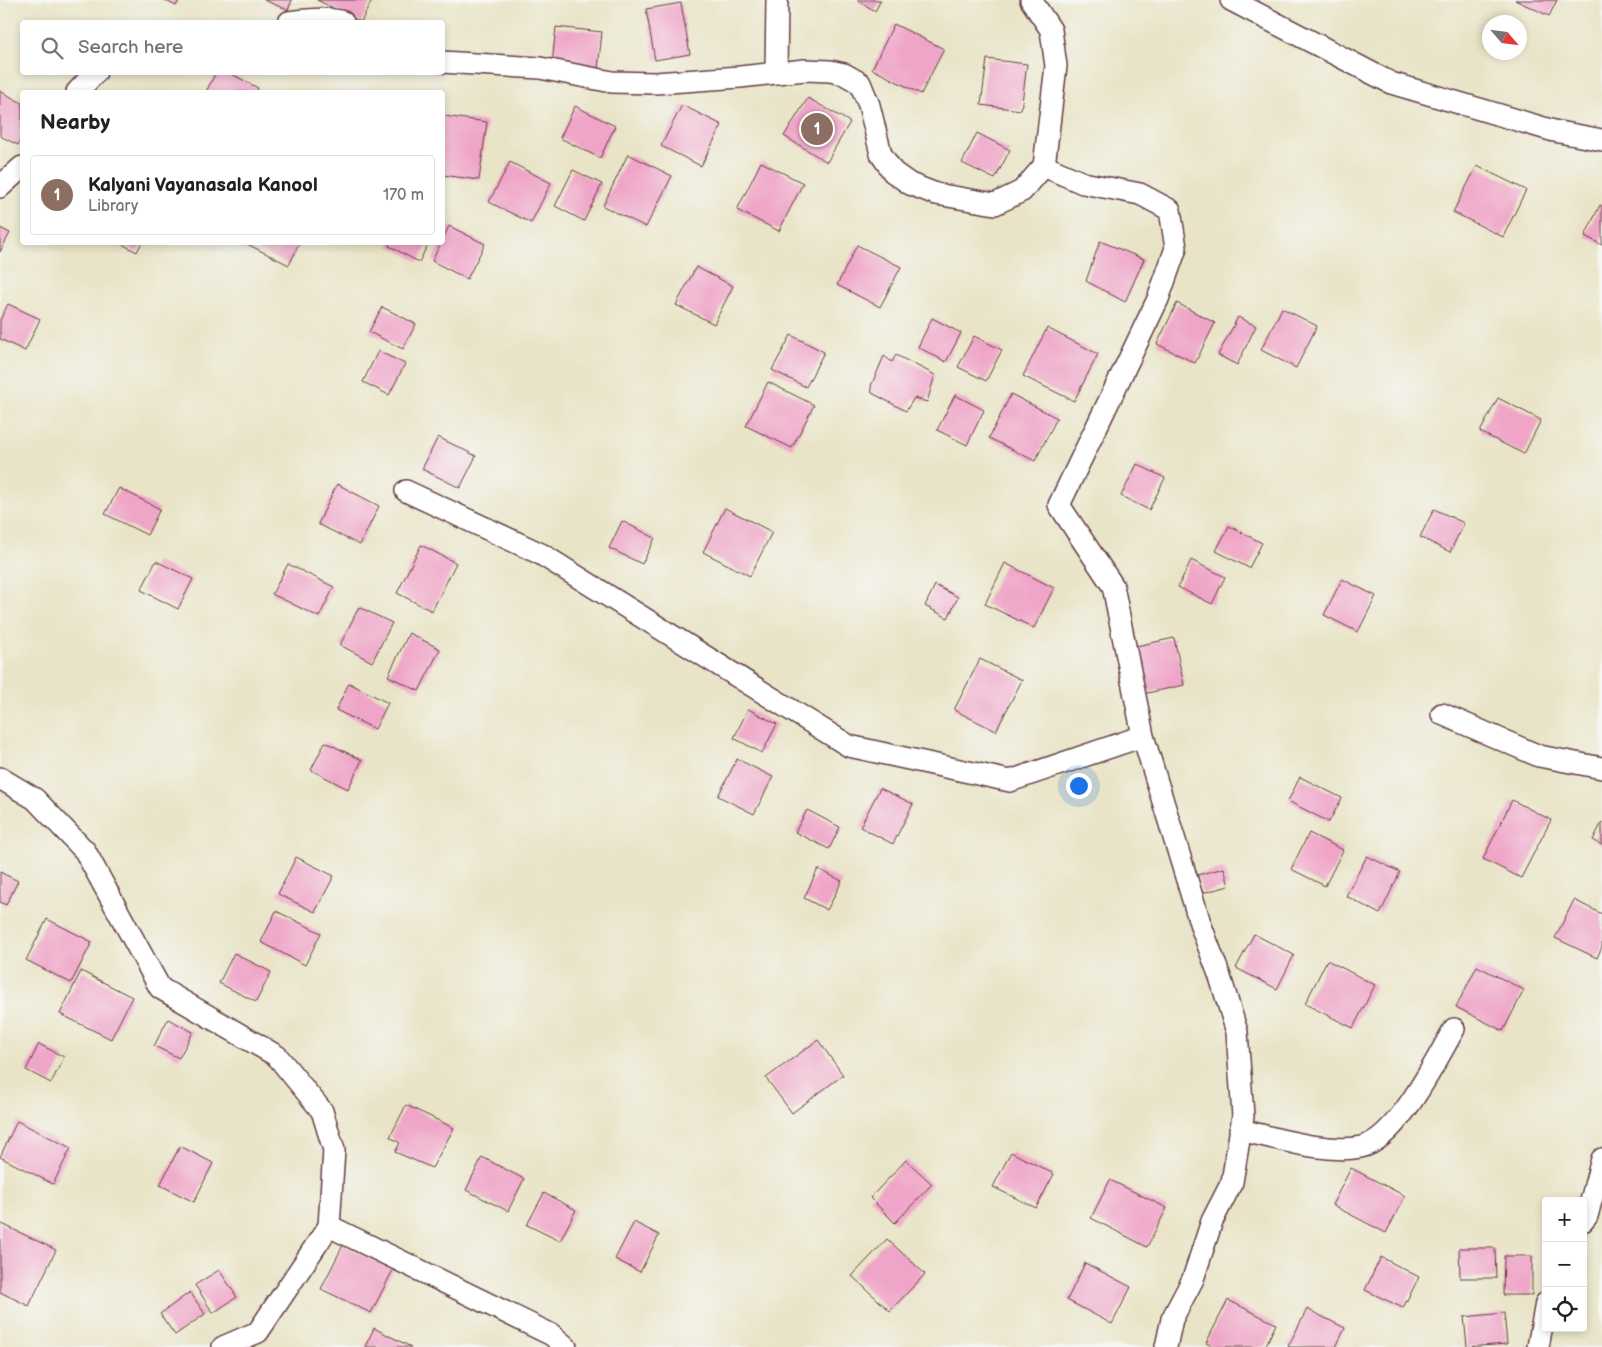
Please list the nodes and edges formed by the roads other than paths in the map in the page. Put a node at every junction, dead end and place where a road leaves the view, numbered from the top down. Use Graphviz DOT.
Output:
graph roads {
  1 [pos="777,0"];
  2 [pos="1031,0"];
  3 [pos="1231,0"];
  4 [pos="300,20"];
  5 [pos="337,20"];
  6 [pos="445,62"];
  7 [pos="776,72"];
  8 [pos="93,75"];
  9 [pos="79,90"];
  10 [pos="1602,140"];
  11 [pos="1044,166"];
  12 [pos="20,168"];
  13 [pos="0,186"];
  14 [pos="406,491"];
  15 [pos="1442,714"];
  16 [pos="1143,736"];
  17 [pos="1602,768"];
  18 [pos="0,778"];
  19 [pos="1454,1029"];
  20 [pos="1240,1130"];
  21 [pos="1602,1160"];
  22 [pos="1591,1219"];
  23 [pos="329,1226"];
  24 [pos="1542,1325"];
  25 [pos="223,1347"];
  26 [pos="566,1347"];
  27 [pos="1166,1347"];
  28 [pos="1538,1347"];
  1 -- 7 [label="street"];
  2 -- 11 [label="street"];
  3 -- 10 [label="street"];
  4 -- 5 [label="street"];
  6 -- 7 [label="street"];
  7 -- 11 [label="street"];
  8 -- 9 [label="street"];
  11 -- 16 [label="street"];
  12 -- 13 [label="street"];
  14 -- 16 [label="street"];
  15 -- 17 [label="street"];
  16 -- 20 [label="street"];
  18 -- 23 [label="street"];
  19 -- 20 [label="street"];
  20 -- 27 [label="street"];
  21 -- 22 [label="street"];
  23 -- 25 [label="street"];
  23 -- 26 [label="street"];
  24 -- 28 [label="street"];
}
